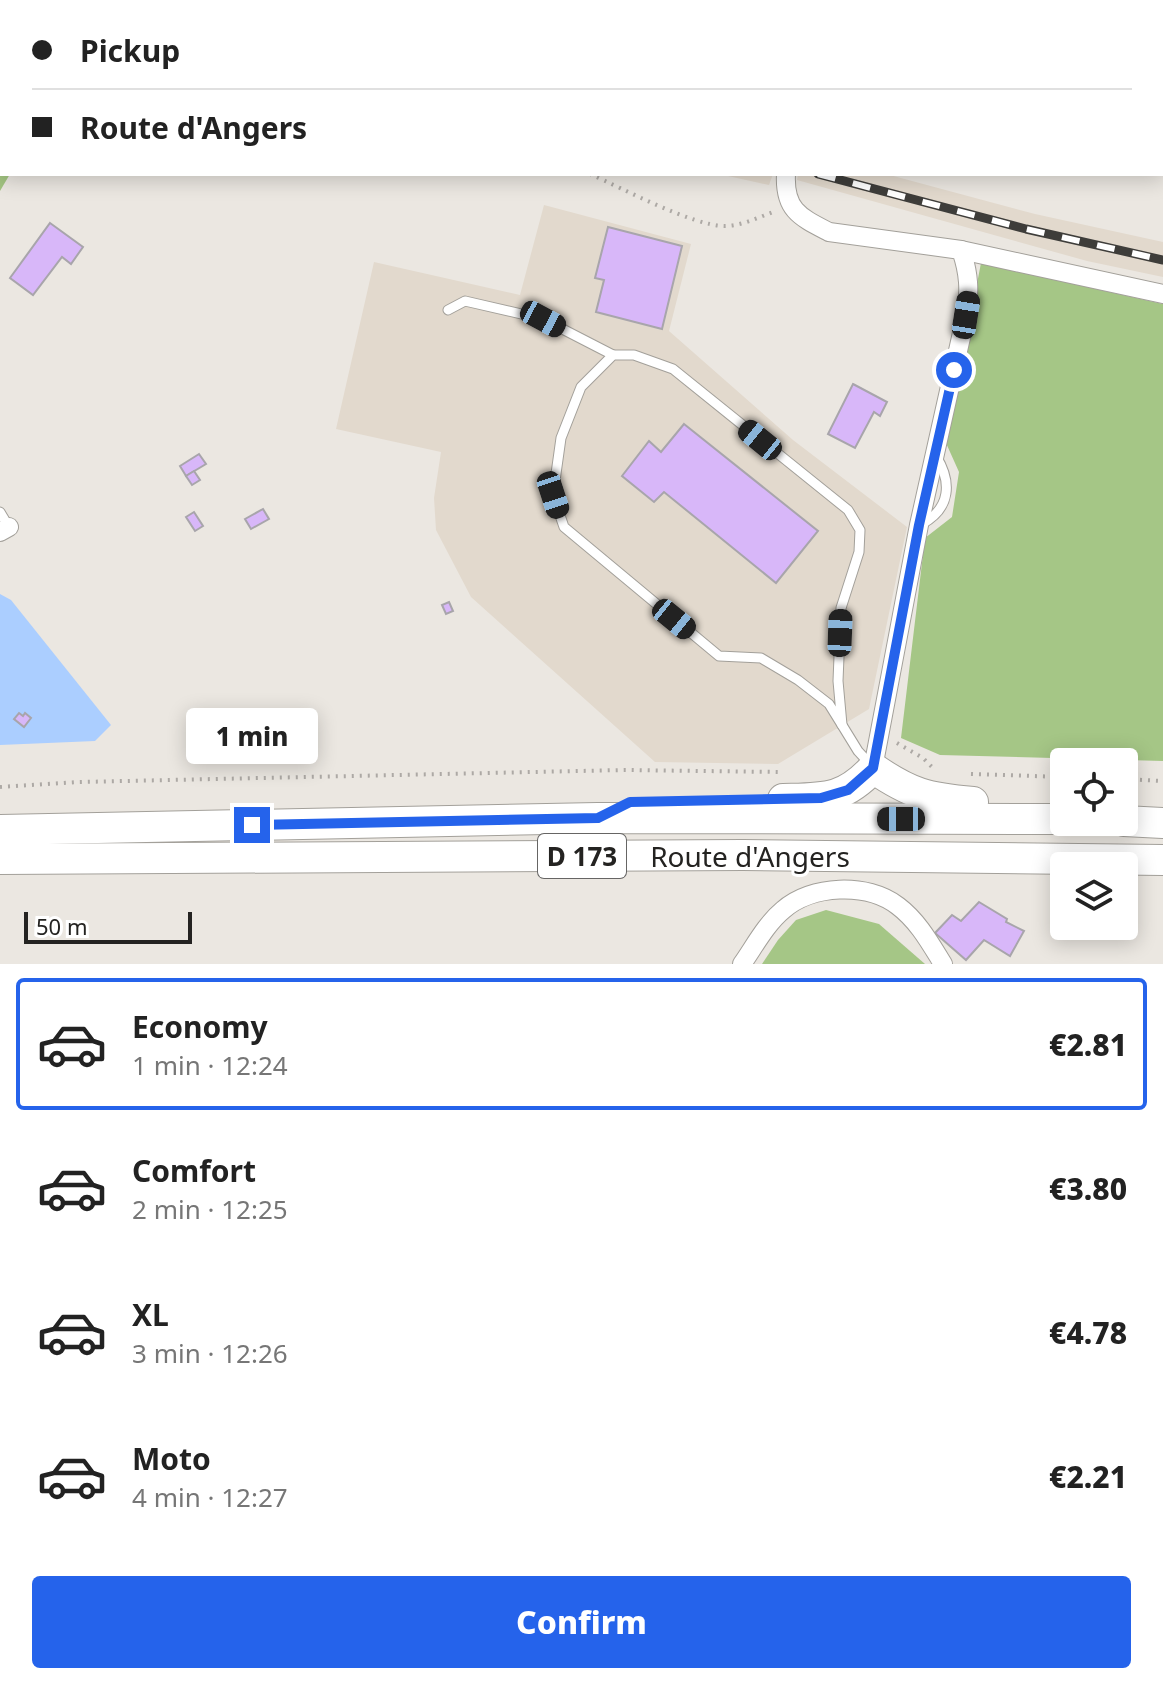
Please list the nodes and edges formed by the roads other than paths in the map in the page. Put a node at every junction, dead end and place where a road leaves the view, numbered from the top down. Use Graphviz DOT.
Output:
graph roads {
  1 [pos="786,176"];
  2 [pos="961,250"];
  3 [pos="1163,294"];
  4 [pos="448,310"];
  5 [pos="613,355"];
  6 [pos="842,725"];
  7 [pos="876,755"];
  8 [pos="1050,817"];
  9 [pos="598,818"];
  10 [pos="1050,819"];
  11 [pos="1138,822"];
  12 [pos="1163,823"];
  13 [pos="0,830"];
  14 [pos="0,859"];
  15 [pos="1163,860"];
  16 [pos="742,964"];
  17 [pos="943,964"];
  1 -- 2 [label="street"];
  2 -- 3 [label="street"];
  2 -- 7 [label="street"];
  4 -- 5 [label="lane"];
  5 -- 6 [label="lane"];
  5 -- 6 [label="lane"];
  6 -- 7 [label="lane"];
  7 -- 8 [label="highway"];
  7 -- 9 [label="highway"];
  9 -- 10 [label="highway, Route d'Angers / D 173"];
  9 -- 13 [label="highway, Route d'Angers / D 173"];
  11 -- 12 [label="highway"];
  14 -- 15 [label="highway, Route d'Angers / D 173"];
  16 -- 17 [label="street"];
}
